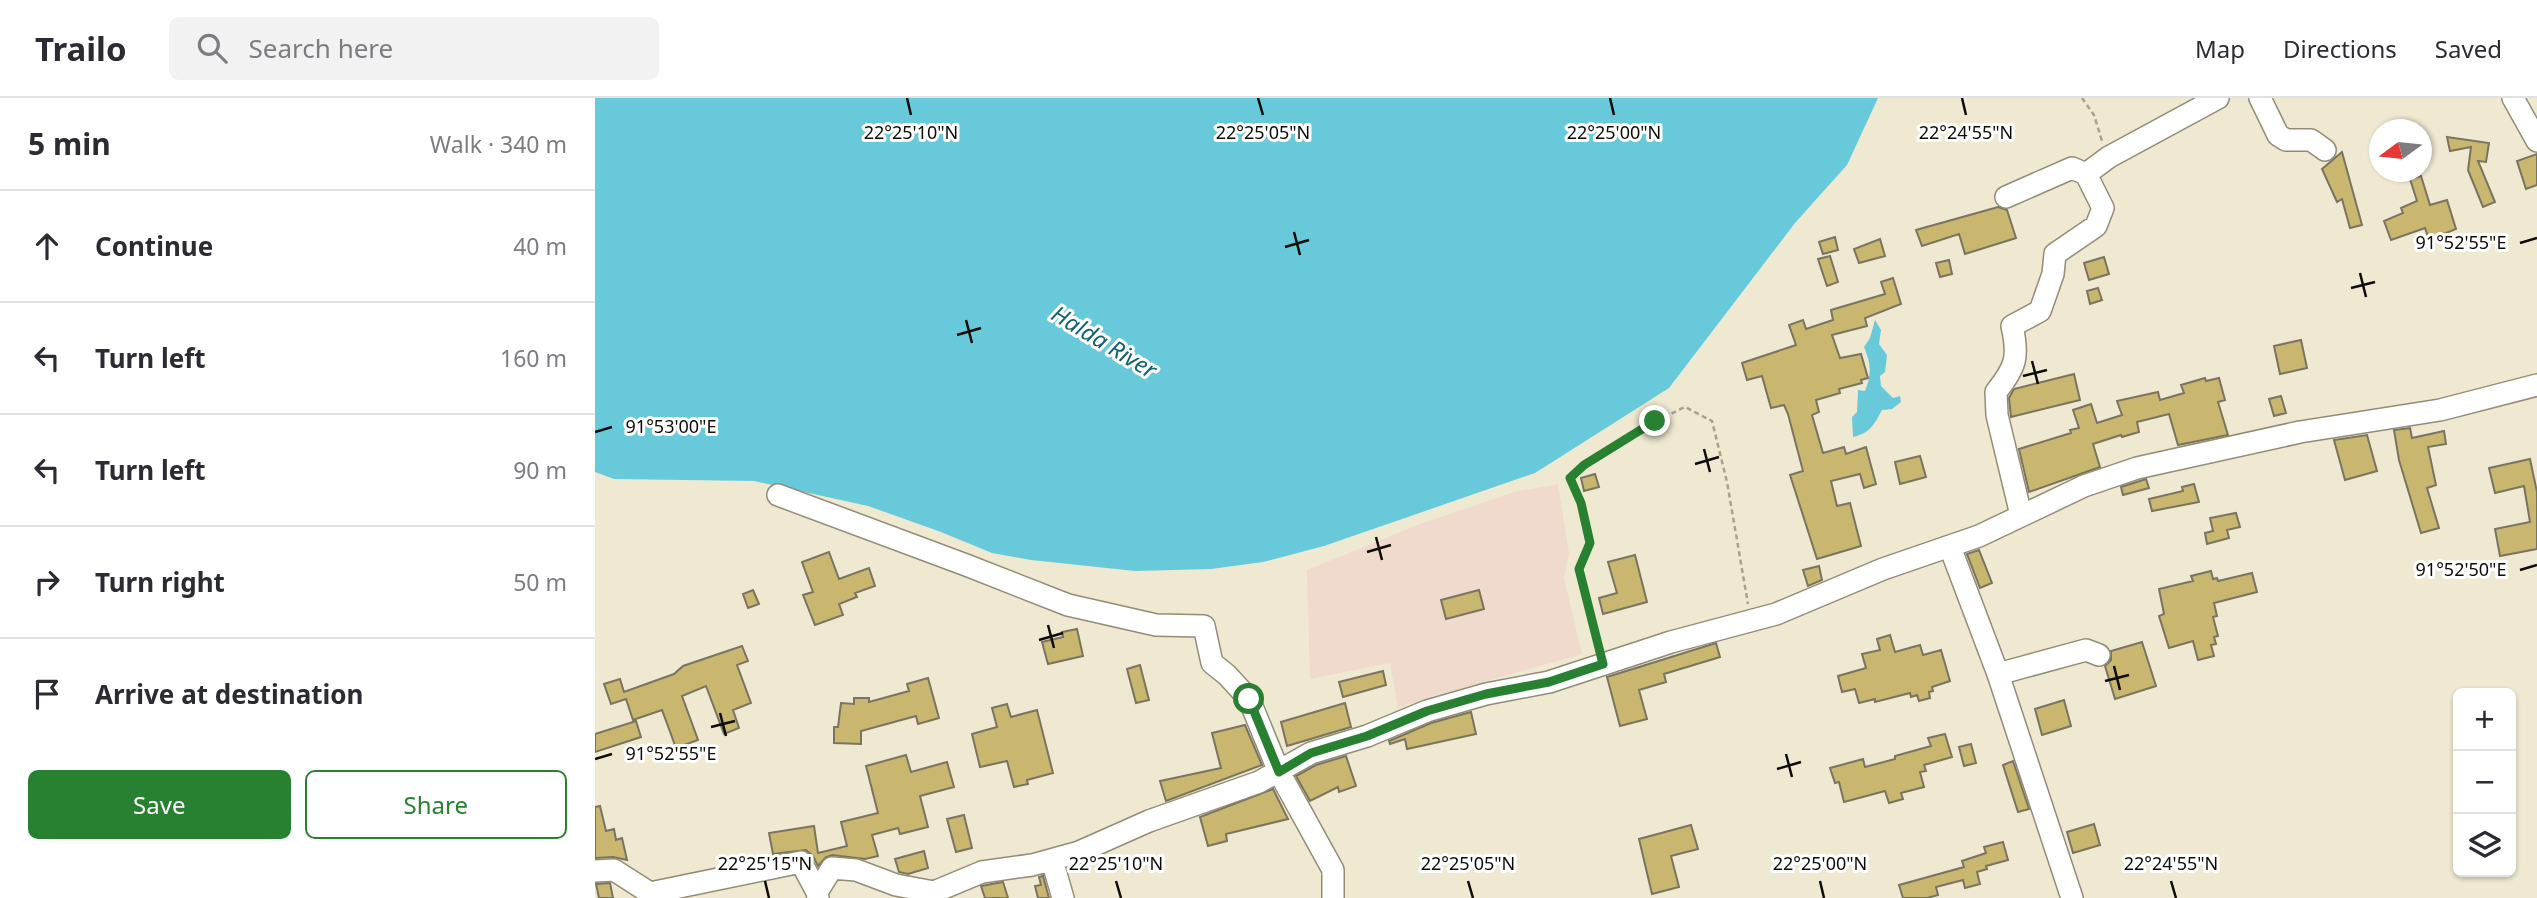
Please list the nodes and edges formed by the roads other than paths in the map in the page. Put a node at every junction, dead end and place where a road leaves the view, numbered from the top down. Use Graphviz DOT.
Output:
graph roads {
  1 [pos="2218,98"];
  2 [pos="2260,98"];
  3 [pos="2513,98"];
  4 [pos="2537,141"];
  5 [pos="2325,150"];
  6 [pos="2086,174"];
  7 [pos="2006,197"];
  8 [pos="2537,385"];
  9 [pos="778,495"];
  10 [pos="2021,516"];
  11 [pos="1950,547"];
  12 [pos="2099,655"];
  13 [pos="1999,674"];
  14 [pos="1279,772"];
  15 [pos="1052,860"];
  16 [pos="595,871"];
  17 [pos="818,895"];
  18 [pos="1063,898"];
  19 [pos="1333,898"];
  20 [pos="2073,898"];
  1 -- 6 [label="street"];
  2 -- 5 [label="street"];
  3 -- 4 [label="street"];
  6 -- 7 [label="street"];
  6 -- 10 [label="street"];
  8 -- 10 [label="street"];
  9 -- 14 [label="street"];
  10 -- 11 [label="street"];
  11 -- 13 [label="street"];
  11 -- 14 [label="street"];
  12 -- 13 [label="street"];
  13 -- 20 [label="street"];
  14 -- 15 [label="street"];
  14 -- 19 [label="street"];
  15 -- 17 [label="street"];
  15 -- 18 [label="street"];
  16 -- 17 [label="street"];
}
